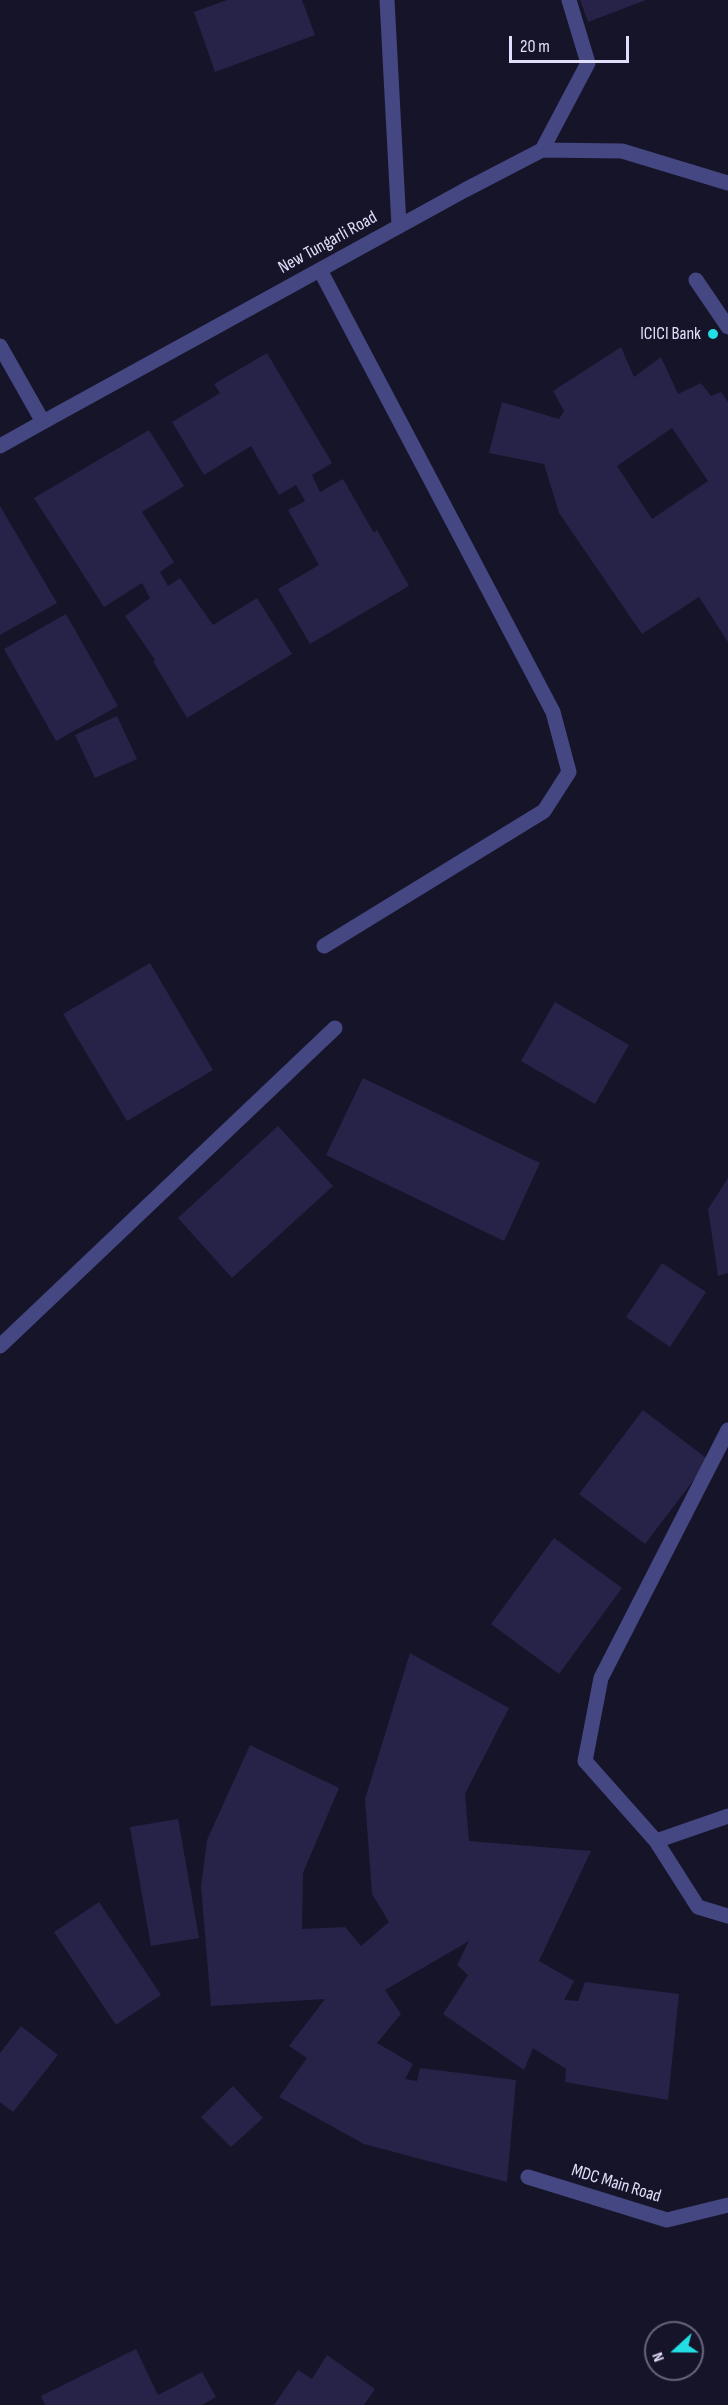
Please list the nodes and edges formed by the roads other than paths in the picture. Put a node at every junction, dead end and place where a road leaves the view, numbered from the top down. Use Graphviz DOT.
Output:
graph roads {
  1 [pos="387,0"];
  2 [pos="569,0"];
  3 [pos="542,150"];
  4 [pos="728,183"];
  5 [pos="399,226"];
  6 [pos="320,270"];
  7 [pos="696,280"];
  8 [pos="728,327"];
  9 [pos="0,346"];
  10 [pos="43,422"];
  11 [pos="0,446"];
  12 [pos="324,946"];
  13 [pos="335,1028"];
  14 [pos="0,1346"];
  15 [pos="728,1430"];
  16 [pos="728,1816"];
  17 [pos="656,1841"];
  18 [pos="728,1916"];
  19 [pos="528,2177"];
  20 [pos="728,2205"];
  1 -- 5 [label="street"];
  2 -- 3 [label="street"];
  3 -- 4 [label="street, New Tungarli Road"];
  3 -- 5 [label="street, New Tungarli Road"];
  5 -- 6 [label="street, New Tungarli Road"];
  6 -- 10 [label="street, New Tungarli Road"];
  6 -- 12 [label="street"];
  7 -- 8 [label="street"];
  9 -- 10 [label="street"];
  10 -- 11 [label="street, New Tungarli Road"];
  13 -- 14 [label="street"];
  15 -- 17 [label="street"];
  16 -- 17 [label="street"];
  17 -- 18 [label="street"];
  19 -- 20 [label="street, MDC Main Road"];
}
